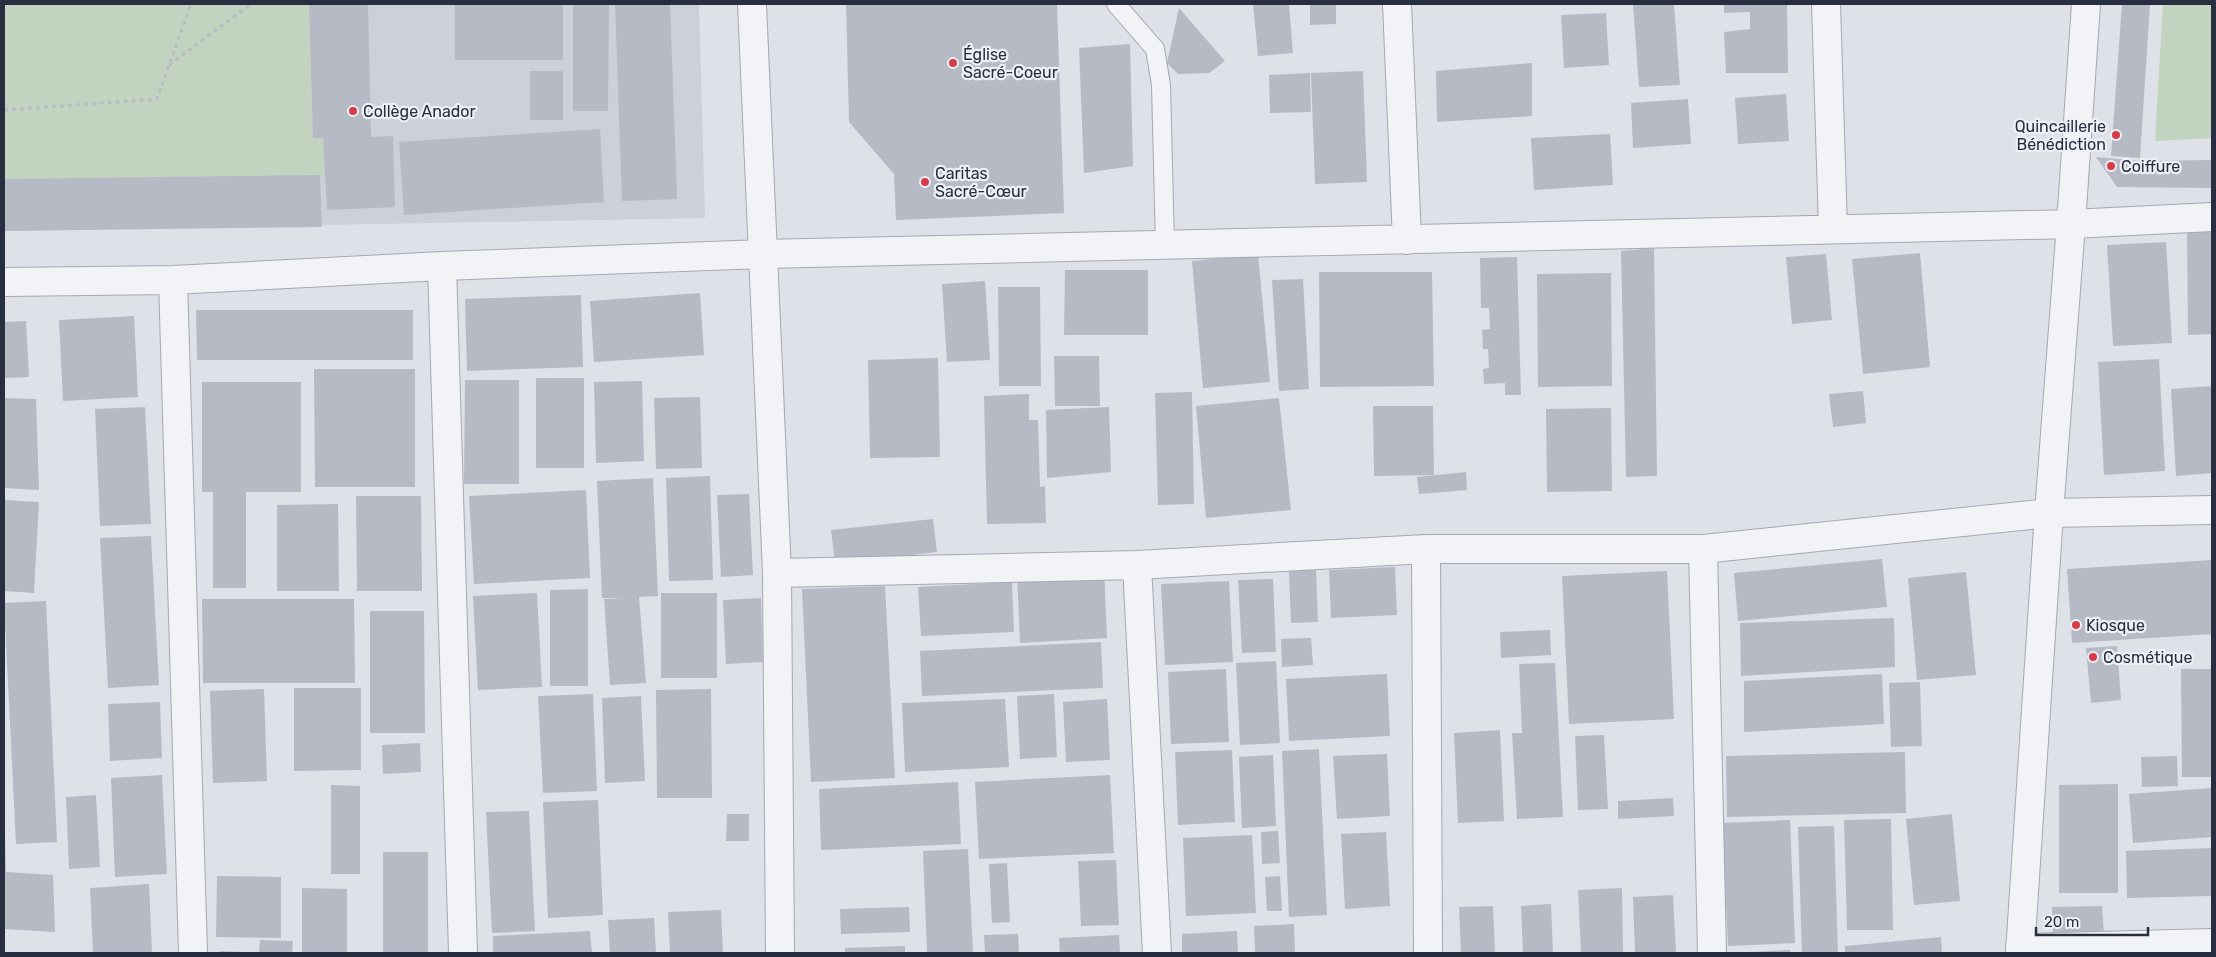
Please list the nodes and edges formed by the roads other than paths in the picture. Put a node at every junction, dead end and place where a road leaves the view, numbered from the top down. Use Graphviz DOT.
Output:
graph roads {
  1 [pos="752,4"];
  2 [pos="1116,4"];
  3 [pos="1397,4"];
  4 [pos="1826,4"];
  5 [pos="2086,4"];
  6 [pos="2212,218"];
  7 [pos="2071,224"];
  8 [pos="1833,228"];
  9 [pos="1407,240"];
  10 [pos="1165,246"];
  11 [pos="763,254"];
  12 [pos="442,266"];
  13 [pos="173,280"];
  14 [pos="4,282"];
  15 [pos="2212,510"];
  16 [pos="2049,513"];
  17 [pos="1426,549"];
  18 [pos="1703,549"];
  19 [pos="1137,565"];
  20 [pos="777,573"];
  21 [pos="2212,943"];
  22 [pos="2020,951"];
  23 [pos="193,953"];
  24 [pos="463,953"];
  25 [pos="780,953"];
  26 [pos="1157,953"];
  27 [pos="1428,953"];
  28 [pos="1712,953"];
  1 -- 11 [label="street"];
  2 -- 10 [label="lane"];
  3 -- 9 [label="street"];
  4 -- 8 [label="street"];
  5 -- 7 [label="street"];
  6 -- 7 [label="street"];
  7 -- 8 [label="street"];
  7 -- 16 [label="street"];
  8 -- 9 [label="street"];
  9 -- 10 [label="street"];
  10 -- 11 [label="street"];
  11 -- 12 [label="street"];
  11 -- 20 [label="street"];
  12 -- 13 [label="street"];
  12 -- 24 [label="street"];
  13 -- 14 [label="street"];
  13 -- 23 [label="street"];
  15 -- 16 [label="street"];
  16 -- 18 [label="street"];
  16 -- 22 [label="street"];
  17 -- 18 [label="street"];
  17 -- 19 [label="street"];
  17 -- 27 [label="street"];
  18 -- 28 [label="street"];
  19 -- 20 [label="street"];
  19 -- 26 [label="street"];
  20 -- 25 [label="street"];
  21 -- 22 [label="street"];
}
